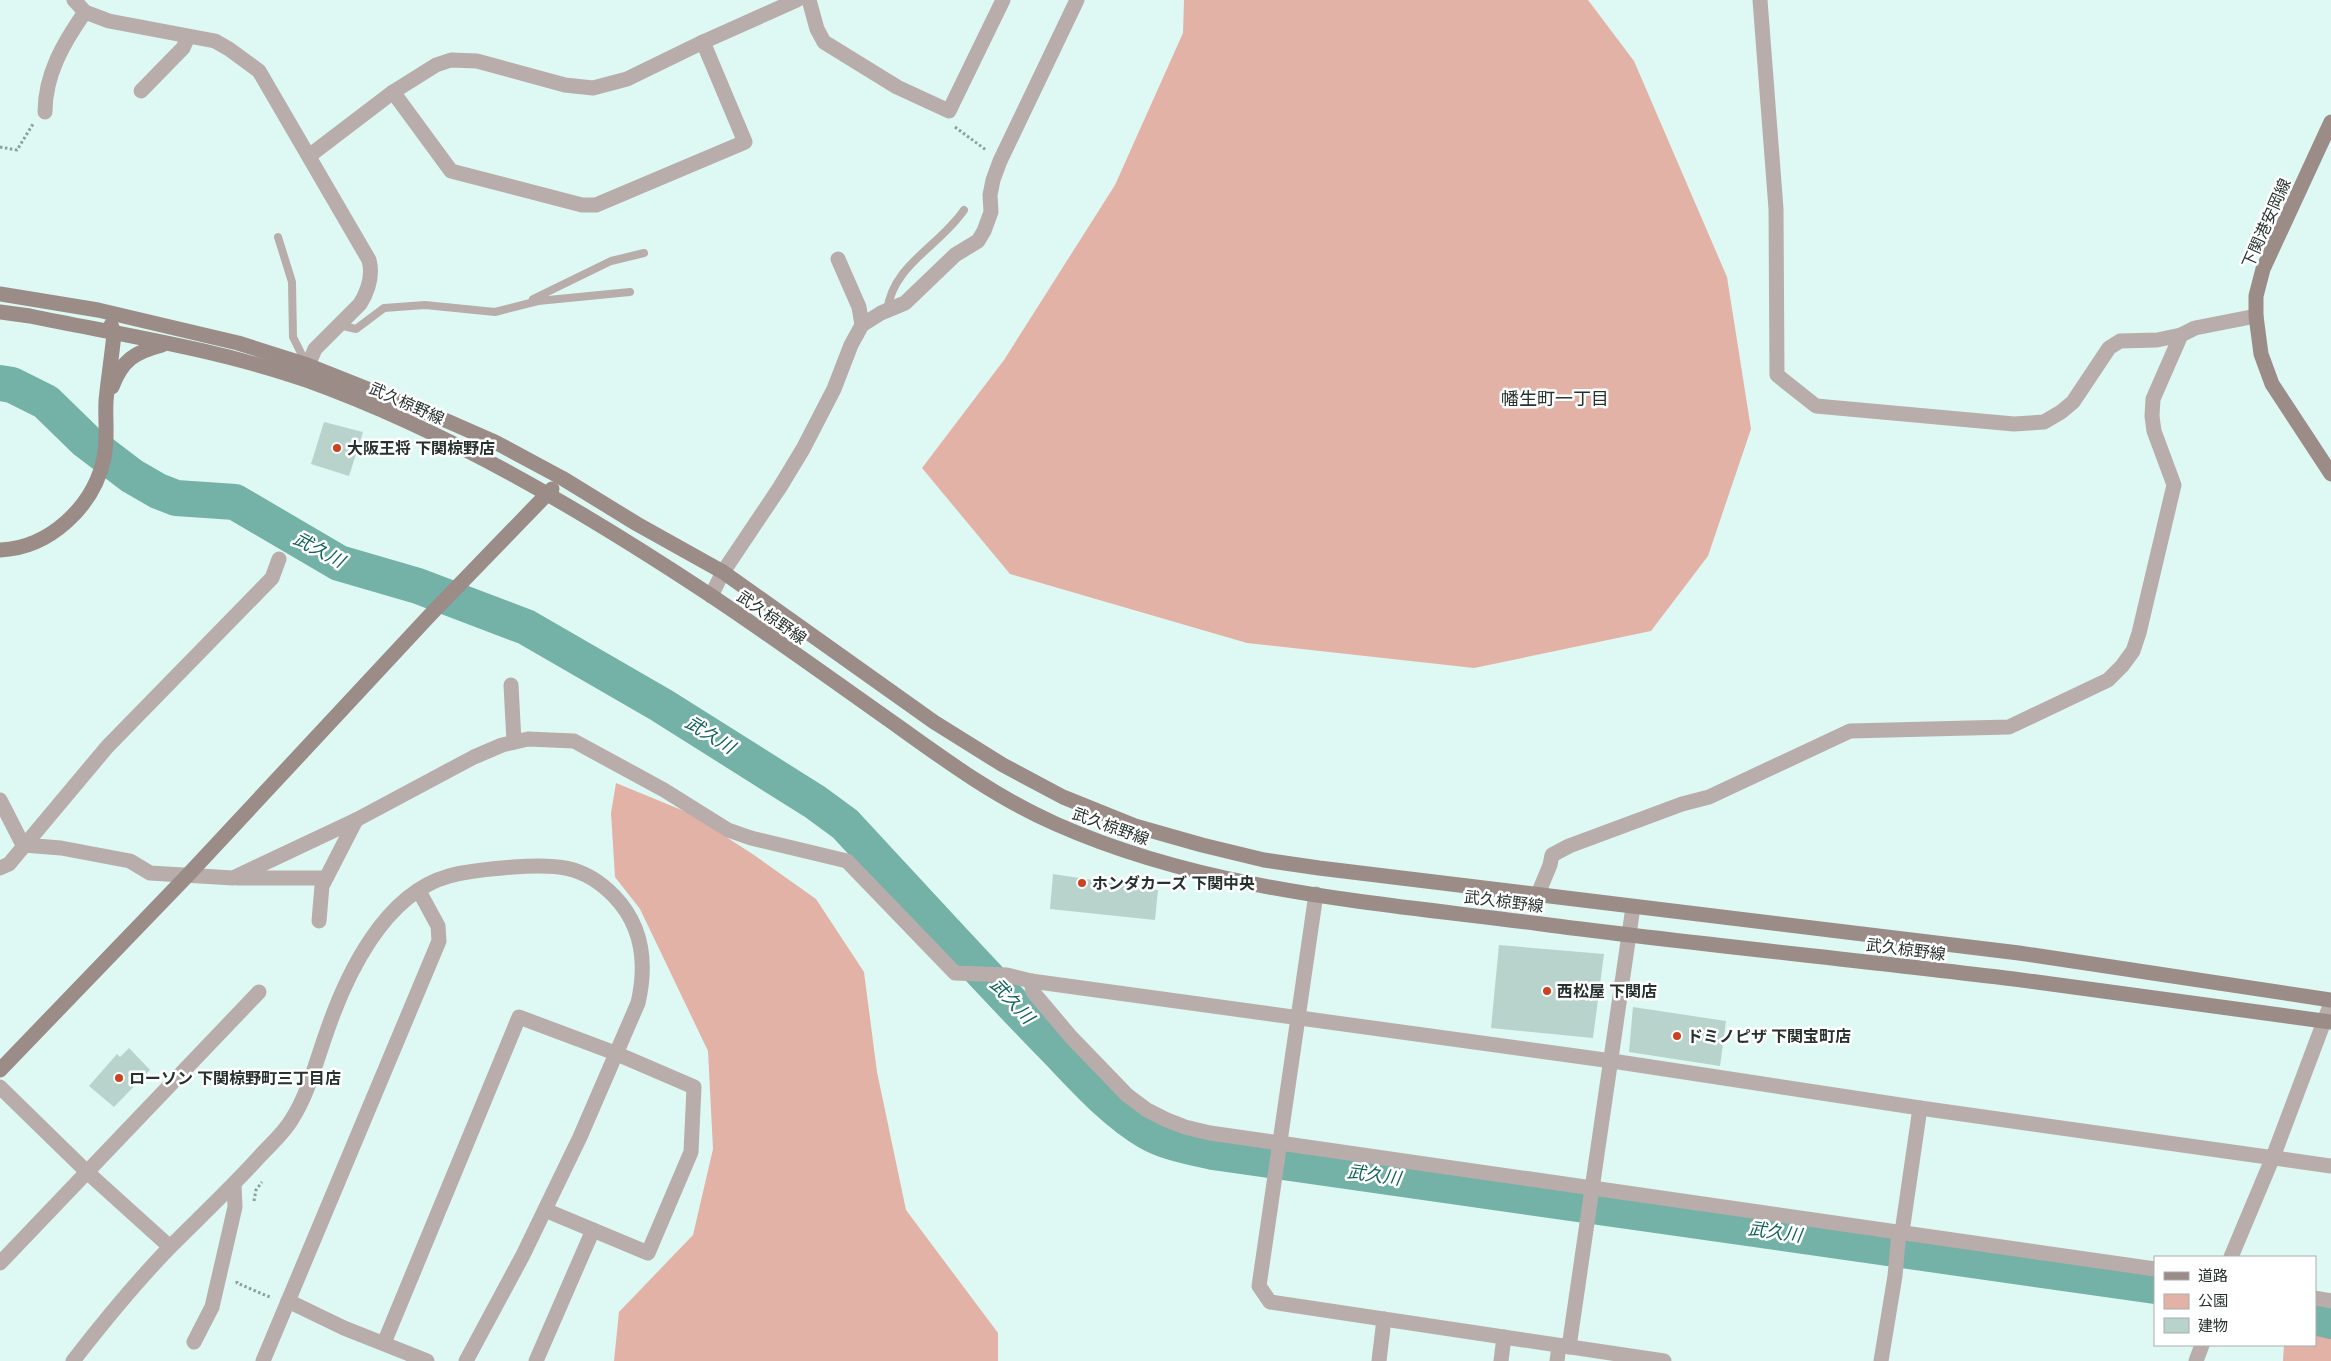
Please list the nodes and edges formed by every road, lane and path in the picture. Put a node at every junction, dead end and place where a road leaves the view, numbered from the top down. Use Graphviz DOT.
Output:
graph roads {
  1 [pos="74,0"];
  2 [pos="797,0"];
  3 [pos="809,0"];
  4 [pos="1003,0"];
  5 [pos="1077,0"];
  6 [pos="1760,0"];
  7 [pos="85,12"];
  8 [pos="188,37"];
  9 [pos="703,42"];
  10 [pos="141,91"];
  11 [pos="393,92"];
  12 [pos="949,111"];
  13 [pos="45,112"];
  14 [pos="2331,122"];
  15 [pos="0,147"];
  16 [pos="310,156"];
  17 [pos="1000,161"];
  18 [pos="964,210"];
  19 [pos="278,237"];
  20 [pos="644,253"];
  21 [pos="838,259"];
  22 [pos="630,292"];
  23 [pos="0,294"];
  24 [pos="524,304"];
  25 [pos="98,310"];
  26 [pos="887,311"];
  27 [pos="0,312"];
  28 [pos="2256,316"];
  29 [pos="339,325"];
  30 [pos="862,325"];
  31 [pos="114,333"];
  32 [pos="2181,335"];
  33 [pos="166,344"];
  34 [pos="305,372"];
  35 [pos="106,402"];
  36 [pos="2331,474"];
  37 [pos="562,478"];
  38 [pos="547,496"];
  39 [pos="0,550"];
  40 [pos="279,559"];
  41 [pos="723,572"];
  42 [pos="711,596"];
  43 [pos="511,685"];
  44 [pos="514,742"];
  45 [pos="0,800"];
  46 [pos="356,820"];
  47 [pos="23,845"];
  48 [pos="0,868"];
  49 [pos="187,876"];
  50 [pos="234,878"];
  51 [pos="326,878"];
  52 [pos="419,891"];
  53 [pos="1316,894"];
  54 [pos="1538,894"];
  55 [pos="1633,907"];
  56 [pos="319,921"];
  57 [pos="1630,935"];
  58 [pos="1030,981"];
  59 [pos="259,992"];
  60 [pos="2331,1001"];
  61 [pos="1298,1018"];
  62 [pos="2328,1021"];
  63 [pos="615,1053"];
  64 [pos="1612,1061"];
  65 [pos="0,1070"];
  66 [pos="0,1087"];
  67 [pos="1920,1108"];
  68 [pos="1280,1145"];
  69 [pos="2273,1157"];
  70 [pos="2331,1166"];
  71 [pos="87,1172"];
  72 [pos="266,1178"];
  73 [pos="234,1184"];
  74 [pos="1592,1190"];
  75 [pos="252,1208"];
  76 [pos="545,1210"];
  77 [pos="593,1230"];
  78 [pos="1900,1233"];
  79 [pos="170,1247"];
  80 [pos="2231,1256"];
  81 [pos="0,1263"];
  82 [pos="2154,1269"];
  83 [pos="238,1274"];
  84 [pos="2316,1298"];
  85 [pos="288,1301"];
  86 [pos="2331,1301"];
  87 [pos="1384,1319"];
  88 [pos="1504,1337"];
  89 [pos="194,1342"];
  90 [pos="384,1343"];
  91 [pos="1564,1346"];
  92 [pos="2202,1346"];
  93 [pos="72,1361"];
  94 [pos="263,1361"];
  95 [pos="427,1361"];
  96 [pos="466,1361"];
  97 [pos="536,1361"];
  98 [pos="1379,1361"];
  99 [pos="1501,1361"];
  100 [pos="1557,1361"];
  101 [pos="1664,1361"];
  102 [pos="1881,1361"];
  103 [pos="2196,1361"];
  1 -- 7 [label="street"];
  2 -- 9 [label="street"];
  3 -- 12 [label="street"];
  4 -- 12 [label="street"];
  5 -- 17 [label="street"];
  6 -- 32 [label="street"];
  7 -- 8 [label="street"];
  7 -- 13 [label="street"];
  8 -- 10 [label="street"];
  8 -- 16 [label="street"];
  9 -- 11 [label="street"];
  9 -- 11 [label="street"];
  11 -- 16 [label="street"];
  12 -- 17 [label="path"];
  13 -- 15 [label="path"];
  14 -- 28 [label="main road, 下関港安岡線"];
  16 -- 29 [label="street"];
  17 -- 26 [label="street"];
  18 -- 26 [label="lane"];
  19 -- 34 [label="lane"];
  20 -- 24 [label="lane"];
  21 -- 30 [label="street"];
  22 -- 24 [label="lane"];
  23 -- 25 [label="main road, 武久椋野線"];
  24 -- 29 [label="lane"];
  25 -- 31 [label="main road"];
  25 -- 34 [label="main road, 武久椋野線"];
  26 -- 30 [label="street"];
  27 -- 31 [label="main road, 武久椋野線"];
  28 -- 32 [label="street"];
  28 -- 36 [label="main road, 下関港安岡線"];
  29 -- 34 [label="street"];
  30 -- 41 [label="street"];
  31 -- 33 [label="main road, 武久椋野線"];
  31 -- 35 [label="main road"];
  32 -- 54 [label="street"];
  33 -- 34 [label="main road, 武久椋野線"];
  33 -- 35 [label="main road"];
  34 -- 37 [label="main road, 武久椋野線"];
  34 -- 38 [label="main road, 武久椋野線"];
  35 -- 39 [label="main road"];
  37 -- 38 [label="main road"];
  37 -- 41 [label="main road, 武久椋野線"];
  38 -- 42 [label="main road, 武久椋野線"];
  38 -- 49 [label="main road"];
  40 -- 47 [label="street"];
  41 -- 42 [label="street"];
  41 -- 54 [label="main road, 武久椋野線"];
  42 -- 53 [label="main road, 武久椋野線"];
  43 -- 44 [label="street"];
  44 -- 46 [label="street"];
  44 -- 58 [label="street"];
  45 -- 47 [label="street"];
  46 -- 50 [label="street"];
  46 -- 51 [label="street"];
  47 -- 48 [label="street"];
  47 -- 49 [label="street"];
  49 -- 50 [label="street"];
  49 -- 65 [label="main road"];
  50 -- 51 [label="street"];
  51 -- 56 [label="street"];
  52 -- 63 [label="street"];
  52 -- 73 [label="street"];
  52 -- 85 [label="street"];
  53 -- 57 [label="main road, 武久椋野線"];
  53 -- 61 [label="street"];
  54 -- 55 [label="main road, 武久椋野線"];
  55 -- 57 [label="street"];
  55 -- 60 [label="main road, 武久椋野線"];
  57 -- 62 [label="main road, 武久椋野線"];
  57 -- 64 [label="street"];
  58 -- 61 [label="street"];
  58 -- 68 [label="street"];
  59 -- 71 [label="street"];
  60 -- 62 [label="street"];
  61 -- 64 [label="street"];
  61 -- 68 [label="street"];
  62 -- 69 [label="street"];
  63 -- 76 [label="street"];
  63 -- 77 [label="street"];
  63 -- 90 [label="street"];
  64 -- 67 [label="street"];
  64 -- 74 [label="street"];
  66 -- 71 [label="street"];
  67 -- 69 [label="street"];
  67 -- 78 [label="street"];
  68 -- 74 [label="street"];
  68 -- 87 [label="street"];
  69 -- 70 [label="street"];
  69 -- 80 [label="street"];
  71 -- 79 [label="street"];
  71 -- 81 [label="street"];
  72 -- 75 [label="path"];
  73 -- 79 [label="street"];
  73 -- 89 [label="street"];
  74 -- 78 [label="street"];
  74 -- 91 [label="street"];
  76 -- 77 [label="street"];
  76 -- 96 [label="street"];
  77 -- 97 [label="street"];
  78 -- 82 [label="street"];
  78 -- 102 [label="street"];
  79 -- 93 [label="street"];
  83 -- 85 [label="path"];
  84 -- 86 [label="street"];
  85 -- 90 [label="street"];
  85 -- 94 [label="street"];
  87 -- 88 [label="street"];
  87 -- 98 [label="street"];
  88 -- 91 [label="street"];
  88 -- 99 [label="street"];
  90 -- 95 [label="street"];
  91 -- 100 [label="street"];
  91 -- 101 [label="street"];
  92 -- 103 [label="street"];
}
